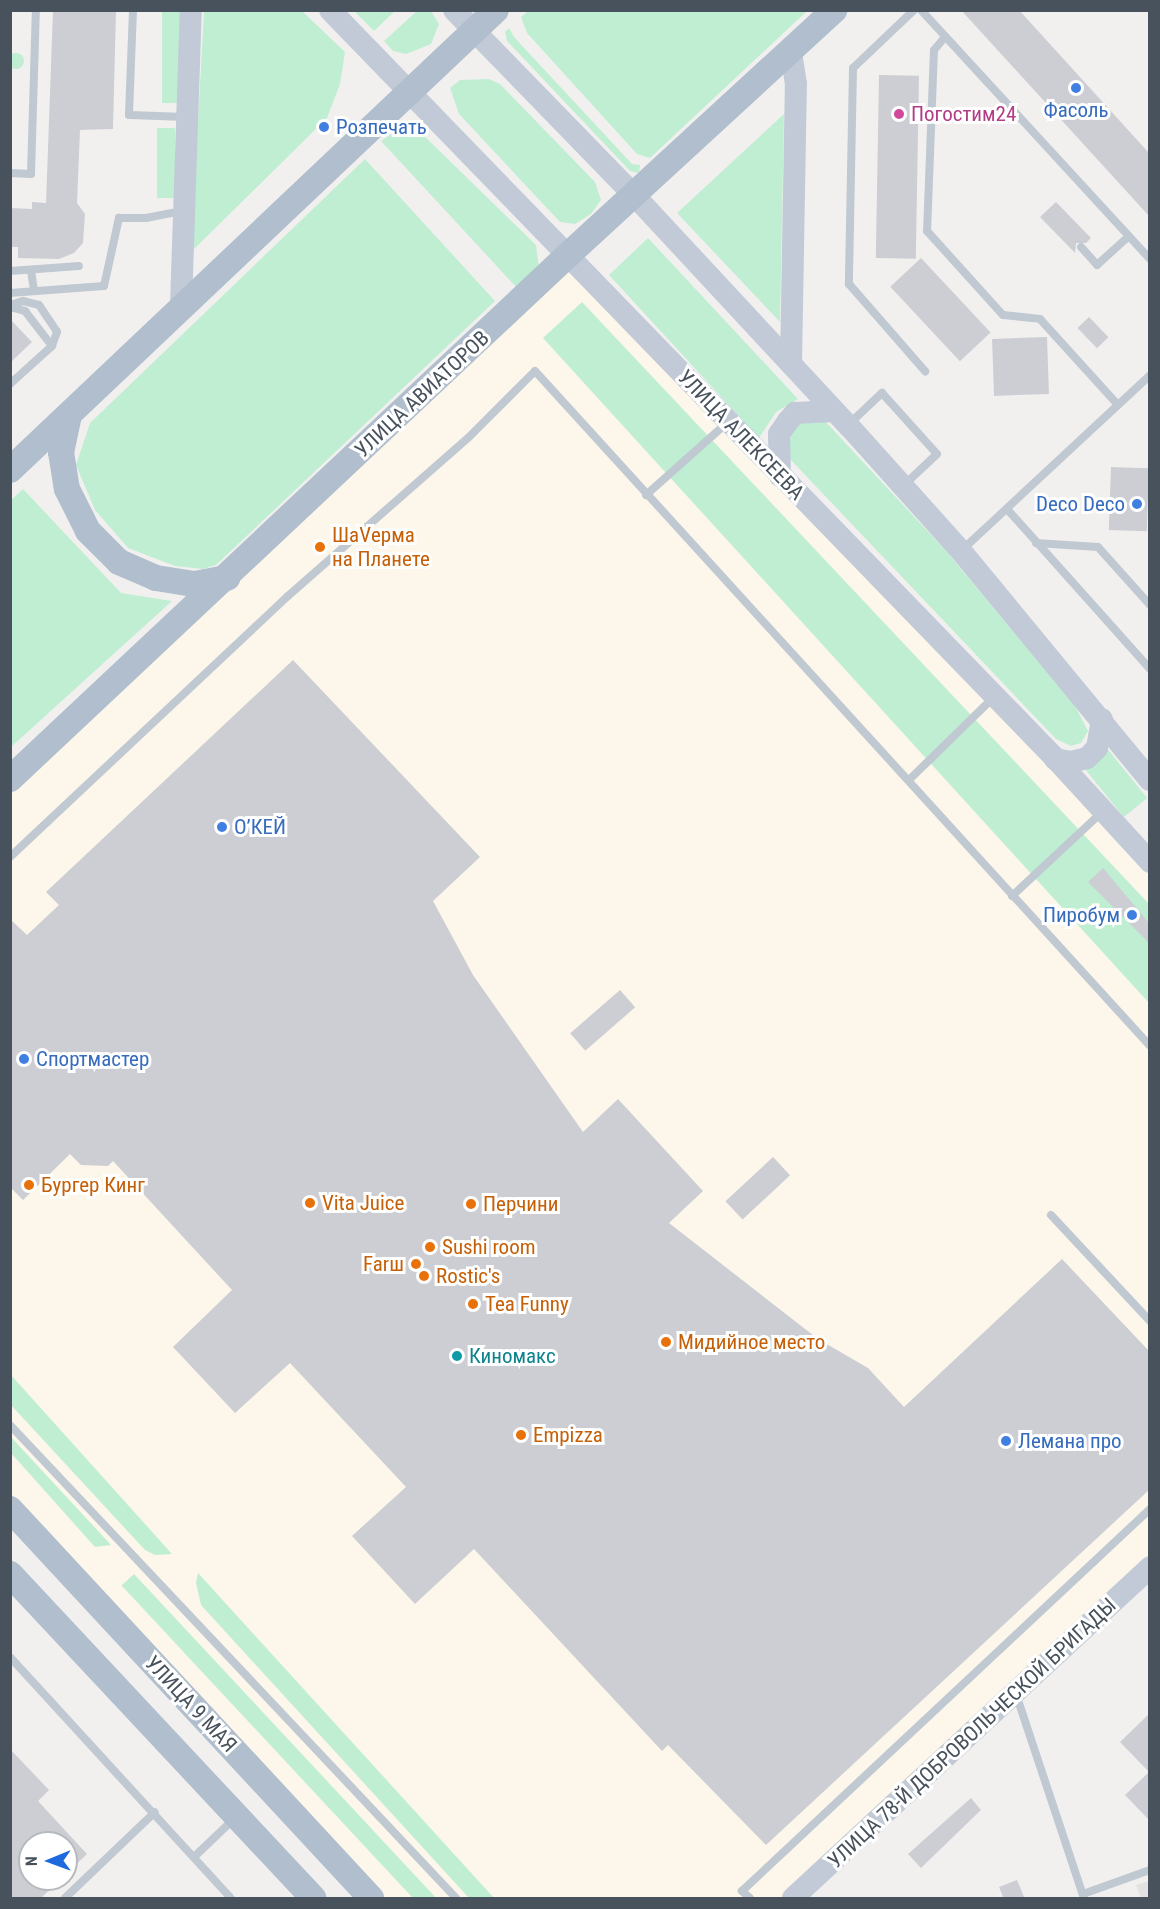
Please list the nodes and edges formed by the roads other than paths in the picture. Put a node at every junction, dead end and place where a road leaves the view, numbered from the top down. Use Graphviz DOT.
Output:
graph roads {
  1 [pos="36,10"];
  2 [pos="133,10"];
  3 [pos="191,10"];
  4 [pos="330,10"];
  5 [pos="453,10"];
  6 [pos="496,10"];
  7 [pos="834,10"];
  8 [pos="914,10"];
  9 [pos="921,10"];
  10 [pos="474,31"];
  11 [pos="945,37"];
  12 [pos="791,52"];
  13 [pos="411,92"];
  14 [pos="187,117"];
  15 [pos="10,173"];
  16 [pos="633,194"];
  17 [pos="183,211"];
  18 [pos="1129,236"];
  19 [pos="1082,247"];
  20 [pos="568,255"];
  21 [pos="1149,259"];
  22 [pos="79,266"];
  23 [pos="10,271"];
  24 [pos="31,271"];
  25 [pos="33,291"];
  26 [pos="10,293"];
  27 [pos="181,305"];
  28 [pos="10,306"];
  29 [pos="52,346"];
  30 [pos="791,364"];
  31 [pos="925,371"];
  32 [pos="1149,375"];
  33 [pos="10,384"];
  34 [pos="1118,405"];
  35 [pos="69,415"];
  36 [pos="841,418"];
  37 [pos="729,421"];
  38 [pos="10,470"];
  39 [pos="780,476"];
  40 [pos="903,486"];
  41 [pos="646,495"];
  42 [pos="1007,509"];
  43 [pos="1036,543"];
  44 [pos="961,551"];
  45 [pos="227,578"];
  46 [pos="1149,605"];
  47 [pos="1149,669"];
  48 [pos="993,698"];
  49 [pos="1102,719"];
  50 [pos="1055,759"];
  51 [pos="10,779"];
  52 [pos="910,779"];
  53 [pos="1149,780"];
  54 [pos="1103,811"];
  55 [pos="10,856"];
  56 [pos="1149,862"];
  57 [pos="1012,896"];
  58 [pos="1149,1046"];
  59 [pos="1051,1215"];
  60 [pos="1149,1322"];
  61 [pos="10,1425"];
  62 [pos="10,1509"];
  63 [pos="1149,1509"];
  64 [pos="1149,1567"];
  65 [pos="10,1574"];
  66 [pos="10,1657"];
  67 [pos="14,1667"];
  68 [pos="1015,1692"];
  69 [pos="155,1812"];
  70 [pos="236,1816"];
  71 [pos="194,1857"];
  72 [pos="1149,1870"];
  73 [pos="1083,1896"];
  74 [pos="65,1899"];
  75 [pos="231,1899"];
  76 [pos="313,1899"];
  77 [pos="371,1899"];
  78 [pos="456,1899"];
  79 [pos="750,1899"];
  80 [pos="793,1899"];
  1 -- 15 [label="lane"];
  2 -- 14 [label="lane"];
  3 -- 14 [label="street"];
  4 -- 13 [label="street, УЛИЦА АЛЕКСЕЕВА"];
  5 -- 10 [label="street"];
  6 -- 10 [label="main road"];
  7 -- 12 [label="main road, УЛИЦА АВИАТОРОВ"];
  8 -- 31 [label="lane"];
  9 -- 11 [label="lane"];
  10 -- 13 [label="main road"];
  10 -- 16 [label="street"];
  11 -- 18 [label="lane"];
  11 -- 34 [label="lane"];
  12 -- 16 [label="main road, УЛИЦА АВИАТОРОВ"];
  12 -- 30 [label="street"];
  13 -- 20 [label="street, УЛИЦА АЛЕКСЕЕВА"];
  13 -- 27 [label="main road"];
  14 -- 17 [label="street"];
  16 -- 20 [label="main road, УЛИЦА АВИАТОРОВ"];
  16 -- 30 [label="street"];
  17 -- 25 [label="lane"];
  17 -- 27 [label="street"];
  18 -- 19 [label="lane"];
  18 -- 21 [label="lane"];
  20 -- 37 [label="street, УЛИЦА АЛЕКСЕЕВА"];
  20 -- 45 [label="main road, УЛИЦА АВИАТОРОВ"];
  22 -- 24 [label="lane"];
  23 -- 24 [label="lane"];
  24 -- 25 [label="lane"];
  25 -- 26 [label="lane"];
  27 -- 35 [label="main road"];
  28 -- 29 [label="lane"];
  28 -- 29 [label="lane"];
  29 -- 33 [label="lane"];
  30 -- 36 [label="street"];
  32 -- 34 [label="lane"];
  34 -- 42 [label="lane"];
  35 -- 38 [label="main road"];
  35 -- 45 [label="main road"];
  36 -- 39 [label="street"];
  36 -- 40 [label="street"];
  36 -- 40 [label="lane"];
  37 -- 39 [label="street, УЛИЦА АЛЕКСЕЕВА"];
  37 -- 41 [label="lane"];
  39 -- 48 [label="street, УЛИЦА АЛЕКСЕЕВА"];
  40 -- 44 [label="street"];
  41 -- 52 [label="lane"];
  41 -- 55 [label="lane"];
  42 -- 43 [label="lane"];
  42 -- 44 [label="lane"];
  43 -- 46 [label="lane"];
  43 -- 47 [label="lane"];
  44 -- 49 [label="street"];
  45 -- 51 [label="main road, УЛИЦА АВИАТОРОВ"];
  48 -- 50 [label="street, УЛИЦА АЛЕКСЕЕВА"];
  48 -- 52 [label="lane"];
  49 -- 50 [label="street"];
  49 -- 53 [label="street"];
  50 -- 54 [label="street, УЛИЦА АЛЕКСЕЕВА"];
  52 -- 57 [label="lane"];
  54 -- 56 [label="street, УЛИЦА АЛЕКСЕЕВА"];
  54 -- 57 [label="lane"];
  57 -- 58 [label="lane"];
  59 -- 60 [label="lane"];
  61 -- 78 [label="lane"];
  62 -- 77 [label="main road, УЛИЦА 9 МАЯ"];
  63 -- 79 [label="lane"];
  64 -- 68 [label="street, УЛИЦА 78-Й ДОБРОВОЛЬЧЕСКОЙ БРИГАДЫ"];
  65 -- 70 [label="main road, УЛИЦА 9 МАЯ"];
  66 -- 67 [label="lane"];
  67 -- 69 [label="lane"];
  68 -- 73 [label="lane"];
  68 -- 80 [label="street, УЛИЦА 78-Й ДОБРОВОЛЬЧЕСКОЙ БРИГАДЫ"];
  69 -- 71 [label="lane"];
  69 -- 74 [label="lane"];
  70 -- 71 [label="lane"];
  70 -- 76 [label="main road, УЛИЦА 9 МАЯ"];
  71 -- 75 [label="lane"];
  72 -- 73 [label="lane"];
}
